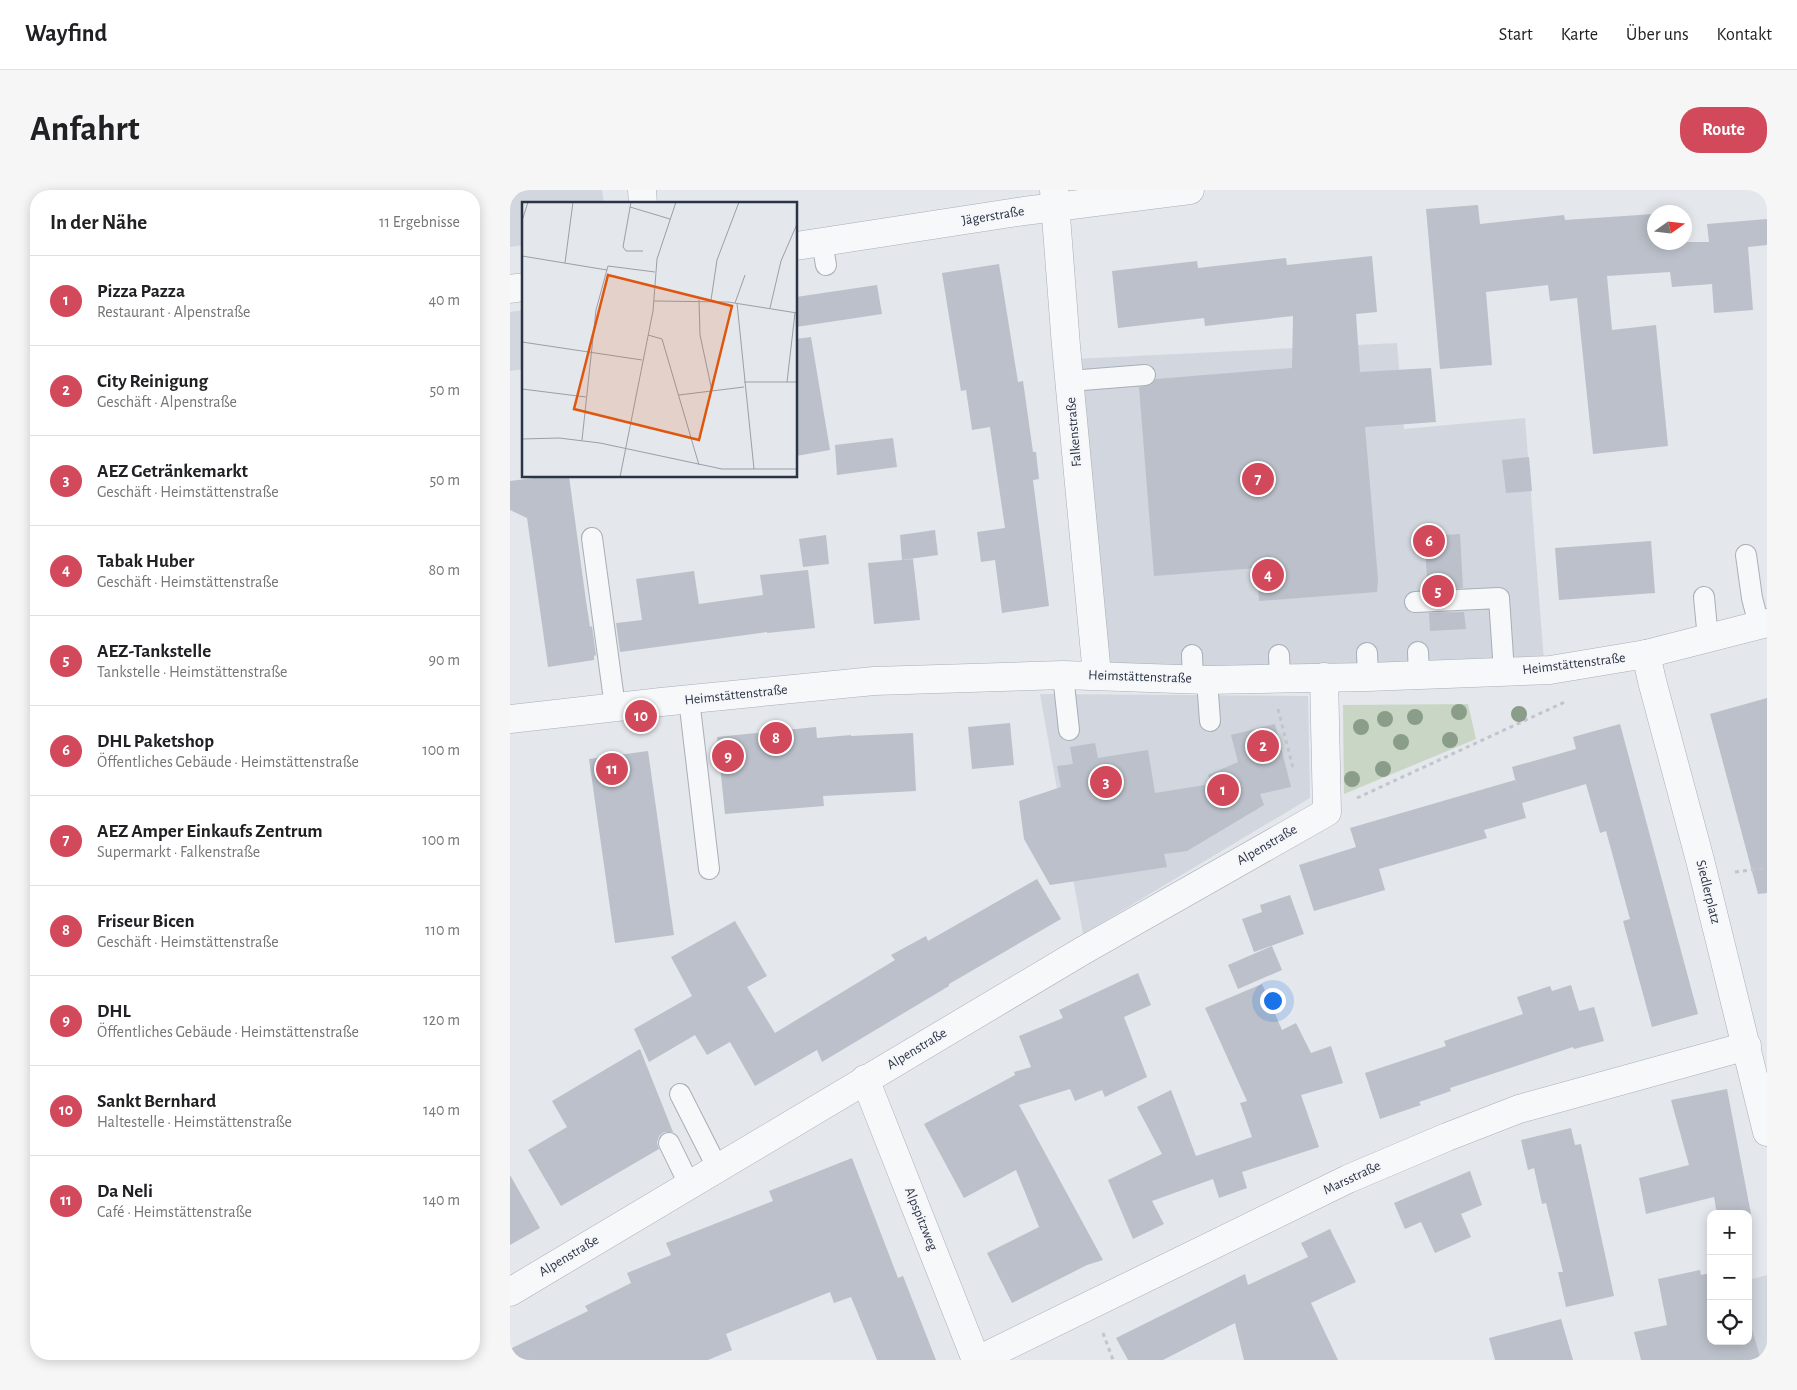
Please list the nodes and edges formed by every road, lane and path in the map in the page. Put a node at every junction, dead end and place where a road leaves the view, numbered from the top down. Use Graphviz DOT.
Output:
graph roads {
  1 [pos="1190,190"];
  2 [pos="1054,198"];
  3 [pos="815,251"];
  4 [pos="1145,376"];
  5 [pos="1070,381"];
  6 [pos="592,538"];
  7 [pos="1746,555"];
  8 [pos="1704,597"];
  9 [pos="1415,602"];
  10 [pos="1763,624"];
  11 [pos="1708,639"];
  12 [pos="1646,654"];
  13 [pos="1198,671"];
  14 [pos="1504,672"];
  15 [pos="1063,674"];
  16 [pos="1098,675"];
  17 [pos="1324,677"];
  18 [pos="690,699"];
  19 [pos="1570,699"];
  20 [pos="1277,705"];
  21 [pos="615,707"];
  22 [pos="510,719"];
  23 [pos="1210,721"];
  24 [pos="1069,730"];
  25 [pos="1295,777"];
  26 [pos="1327,812"];
  27 [pos="709,869"];
  28 [pos="1747,1046"];
  29 [pos="865,1079"];
  30 [pos="680,1094"];
  31 [pos="1767,1132"];
  32 [pos="669,1143"];
  33 [pos="716,1167"];
  34 [pos="688,1184"];
  35 [pos="510,1292"];
  36 [pos="977,1360"];
  1 -- 2 [label="street, Jägerstraße"];
  2 -- 3 [label="street, Jägerstraße"];
  2 -- 5 [label="street, Falkenstraße"];
  4 -- 5 [label="lane"];
  5 -- 16 [label="street, Falkenstraße"];
  6 -- 21 [label="lane"];
  7 -- 10 [label="lane"];
  8 -- 11 [label="lane"];
  9 -- 14 [label="lane"];
  10 -- 11 [label="street, Heimstättenstraße"];
  11 -- 12 [label="street, Heimstättenstraße"];
  12 -- 14 [label="street, Heimstättenstraße"];
  12 -- 28 [label="street, Siedlerplatz"];
  13 -- 16 [label="street, Heimstättenstraße"];
  13 -- 17 [label="street, Heimstättenstraße"];
  13 -- 23 [label="lane"];
  14 -- 17 [label="street, Heimstättenstraße"];
  15 -- 16 [label="street, Heimstättenstraße"];
  15 -- 18 [label="street, Heimstättenstraße"];
  15 -- 24 [label="lane"];
  17 -- 26 [label="street"];
  18 -- 21 [label="street, Heimstättenstraße"];
  18 -- 27 [label="lane"];
  19 -- 26 [label="path"];
  20 -- 25 [label="path"];
  21 -- 22 [label="street, Heimstättenstraße"];
  26 -- 29 [label="street, Alpenstraße"];
  28 -- 31 [label="street, Siedlerplatz"];
  28 -- 36 [label="street, Marsstraße"];
  29 -- 33 [label="street, Alpenstraße"];
  29 -- 36 [label="street, Alpspitzweg"];
  30 -- 33 [label="lane"];
  32 -- 34 [label="lane"];
  33 -- 34 [label="street, Alpenstraße"];
  34 -- 35 [label="street, Alpenstraße"];
}
